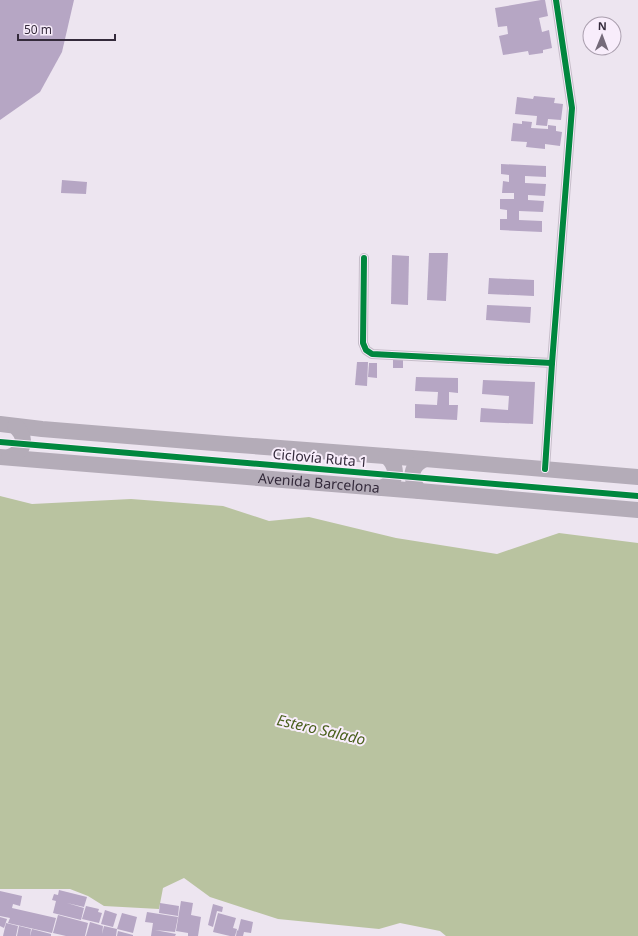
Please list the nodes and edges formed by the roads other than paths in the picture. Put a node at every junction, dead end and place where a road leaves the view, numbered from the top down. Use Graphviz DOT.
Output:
graph roads {
  1 [pos="556,0"];
  2 [pos="364,258"];
  3 [pos="552,363"];
  4 [pos="7,425"];
  5 [pos="42,429"];
  6 [pos="386,456"];
  7 [pos="4,457"];
  8 [pos="425,459"];
  9 [pos="40,460"];
  10 [pos="545,469"];
  11 [pos="638,477"];
  12 [pos="381,488"];
  13 [pos="419,491"];
  14 [pos="638,510"];
  1 -- 3 [label="street"];
  2 -- 3 [label="street"];
  3 -- 10 [label="street"];
  4 -- 5 [label="main road"];
  4 -- 7 [label="main road"];
  5 -- 6 [label="main road"];
  5 -- 9 [label="main road"];
  6 -- 8 [label="main road"];
  6 -- 12 [label="main road"];
  7 -- 9 [label="main road, Avenida Barcelona"];
  8 -- 10 [label="main road"];
  8 -- 13 [label="main road"];
  9 -- 12 [label="main road, Avenida Barcelona"];
  10 -- 11 [label="main road"];
  12 -- 13 [label="main road, Avenida Barcelona"];
  13 -- 14 [label="main road, Avenida Barcelona"];
}
